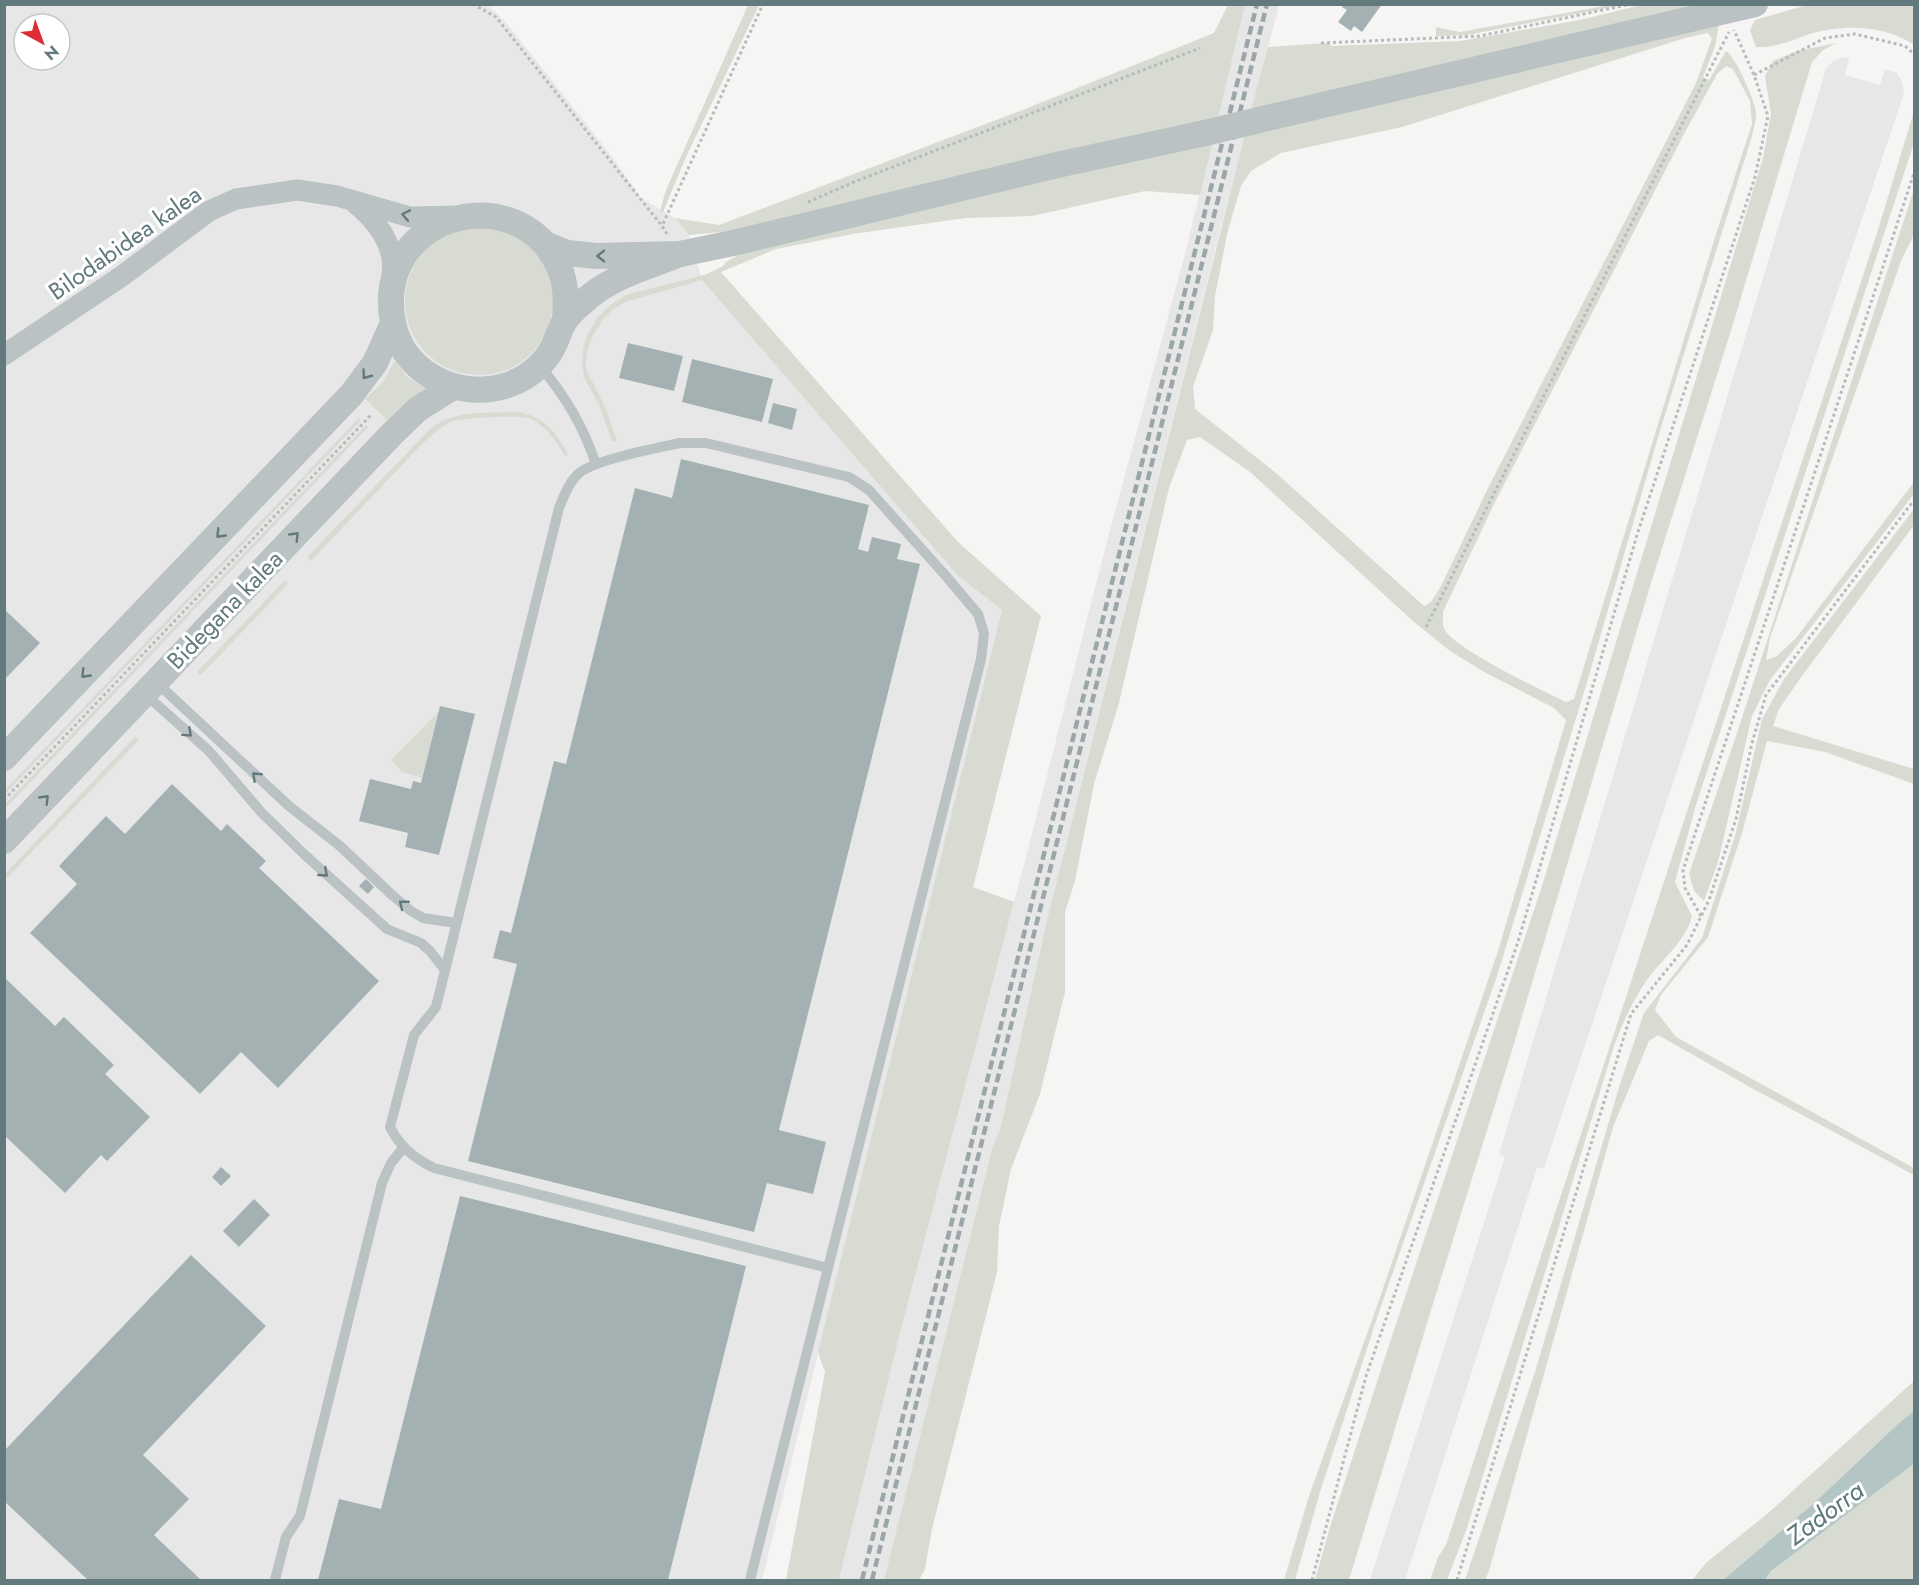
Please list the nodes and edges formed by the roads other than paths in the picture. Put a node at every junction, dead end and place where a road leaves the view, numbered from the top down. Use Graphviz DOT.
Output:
graph roads {
  1 [pos="1755,4"];
  2 [pos="353,201"];
  3 [pos="461,216"];
  4 [pos="544,244"];
  5 [pos="680,254"];
  6 [pos="392,286"];
  7 [pos="565,321"];
  8 [pos="393,323"];
  9 [pos="4,355"];
  10 [pos="540,366"];
  11 [pos="453,387"];
  12 [pos="596,464"];
  13 [pos="151,688"];
  14 [pos="4,758"];
  15 [pos="4,841"];
  16 [pos="456,923"];
  17 [pos="445,970"];
  18 [pos="404,1147"];
  19 [pos="828,1268"];
  20 [pos="275,1581"];
  21 [pos="750,1581"];
  1 -- 5 [label="street, bridge"];
  3 -- 2 [label="street, Bilodabidea kalea, one-way"];
  2 -- 6 [label="street, Bilodabidea kalea"];
  2 -- 9 [label="street, Bilodabidea kalea"];
  3 -- 4 [label="street"];
  3 -- 6 [label="street"];
  5 -- 4 [label="street, one-way"];
  4 -- 7 [label="street"];
  5 -- 7 [label="street"];
  6 -- 8 [label="street"];
  7 -- 10 [label="street"];
  8 -- 11 [label="street"];
  8 -- 14 [label="street, one-way"];
  10 -- 11 [label="street"];
  10 -- 12 [label="lane"];
  13 -- 11 [label="street, Bidegana kalea, one-way"];
  12 -- 16 [label="lane"];
  12 -- 19 [label="lane"];
  15 -- 13 [label="street, Bidegana kalea, one-way"];
  16 -- 13 [label="lane, one-way"];
  13 -- 17 [label="lane, one-way"];
  16 -- 17 [label="lane"];
  17 -- 18 [label="lane"];
  18 -- 19 [label="lane"];
  18 -- 20 [label="lane"];
  19 -- 21 [label="lane"];
}
